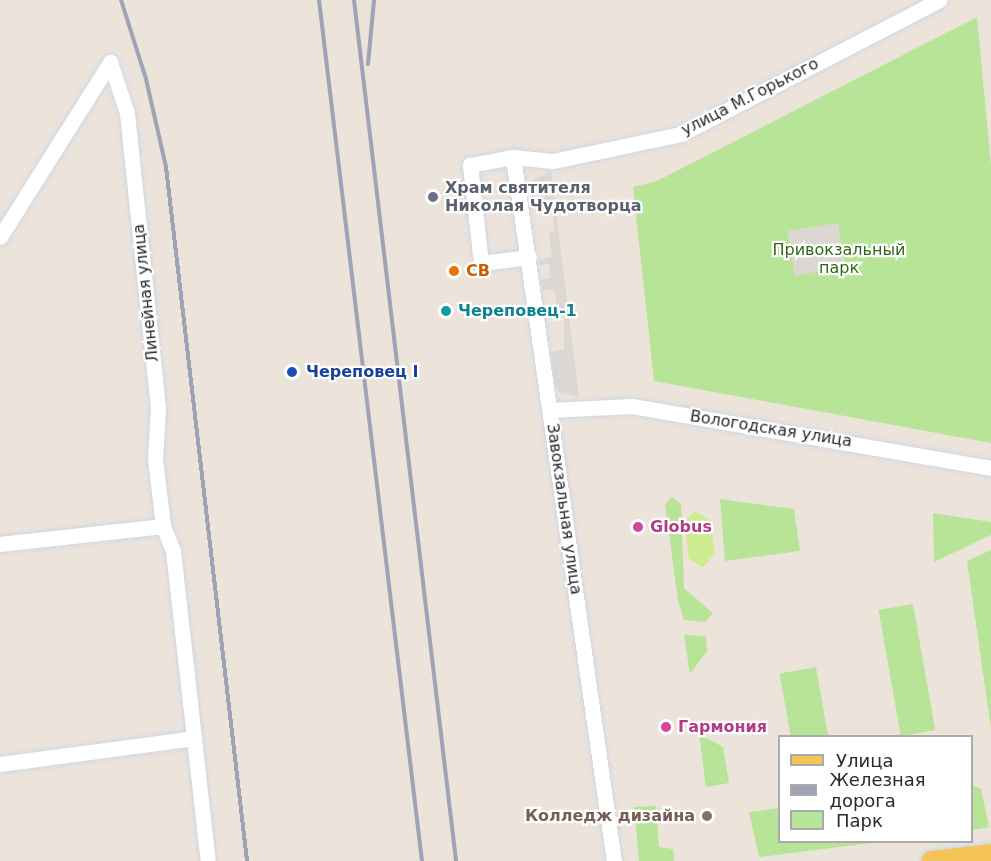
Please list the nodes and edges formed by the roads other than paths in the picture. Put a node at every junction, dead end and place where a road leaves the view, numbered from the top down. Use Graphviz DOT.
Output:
graph roads {
  1 [pos="939,0"];
  2 [pos="513,157"];
  3 [pos="0,237"];
  4 [pos="529,257"];
  5 [pos="550,410"];
  6 [pos="991,468"];
  7 [pos="163,526"];
  8 [pos="0,544"];
  9 [pos="194,738"];
  10 [pos="0,764"];
  11 [pos="991,854"];
  12 [pos="208,861"];
  13 [pos="614,861"];
  14 [pos="931,861"];
  1 -- 2 [label="street, улица М.Горького"];
  2 -- 4 [label="street, Завокзальная улица"];
  2 -- 4 [label="street, улица М.Горького"];
  3 -- 7 [label="street, Линейная улица"];
  4 -- 5 [label="street, Завокзальная улица"];
  5 -- 6 [label="street, Вологодская улица"];
  5 -- 13 [label="street, Завокзальная улица"];
  7 -- 8 [label="street"];
  7 -- 9 [label="street, Линейная улица"];
  9 -- 10 [label="street"];
  9 -- 12 [label="street, Линейная улица"];
  11 -- 14 [label="main road"];
}
